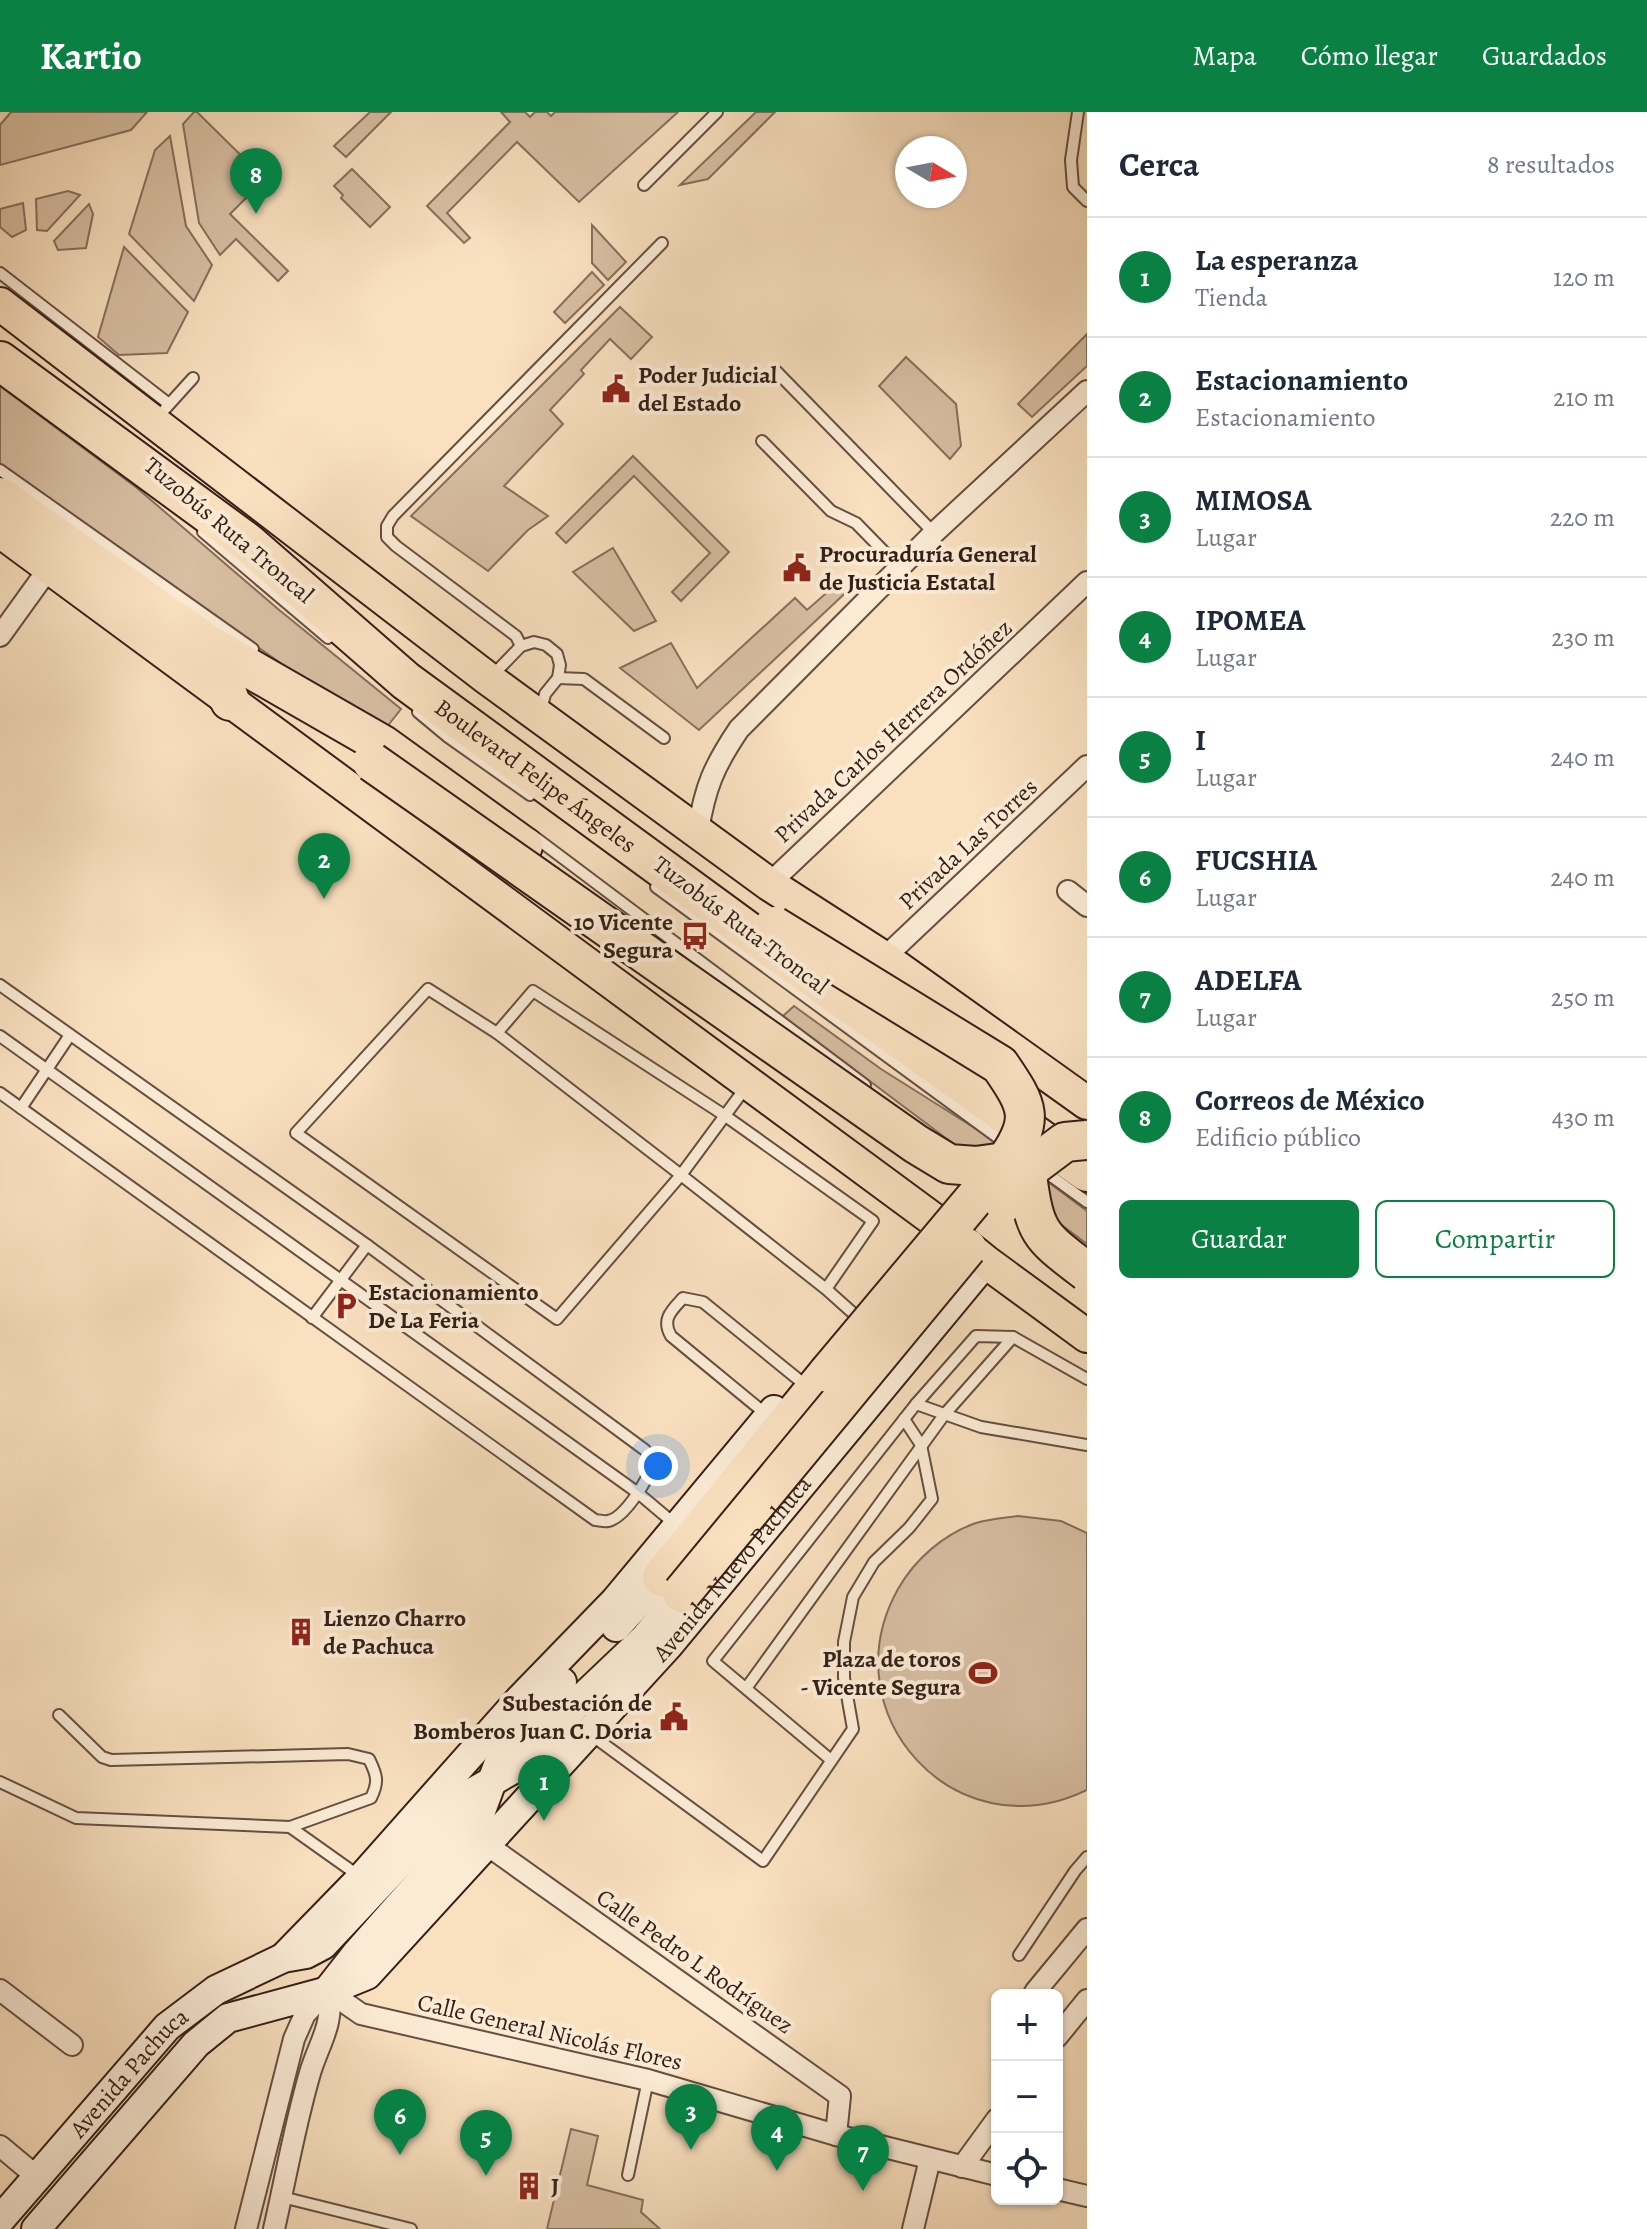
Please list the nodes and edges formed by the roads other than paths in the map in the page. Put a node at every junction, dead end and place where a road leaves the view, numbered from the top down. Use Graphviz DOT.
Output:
graph roads {
  1 [pos="717,112"];
  2 [pos="1078,112"];
  3 [pos="644,185"];
  4 [pos="1087,201"];
  5 [pos="662,243"];
  6 [pos="0,273"];
  7 [pos="0,304"];
  8 [pos="0,361"];
  9 [pos="776,371"];
  10 [pos="0,375"];
  11 [pos="193,378"];
  12 [pos="1087,391"];
  13 [pos="162,413"];
  14 [pos="62,422"];
  15 [pos="762,441"];
  16 [pos="0,470"];
  17 [pos="0,497"];
  18 [pos="196,526"];
  19 [pos="0,531"];
  20 [pos="934,533"];
  21 [pos="248,543"];
  22 [pos="899,567"];
  23 [pos="49,568"];
  24 [pos="1087,582"];
  25 [pos="121,618"];
  26 [pos="170,618"];
  27 [pos="0,636"];
  28 [pos="334,643"];
  29 [pos="209,645"];
  30 [pos="521,646"];
  31 [pos="265,658"];
  32 [pos="487,678"];
  33 [pos="558,678"];
  34 [pos="312,694"];
  35 [pos="230,701"];
  36 [pos="414,709"];
  37 [pos="354,715"];
  38 [pos="540,716"];
  39 [pos="664,738"];
  40 [pos="1087,766"];
  41 [pos="534,798"];
  42 [pos="520,825"];
  43 [pos="698,831"];
  44 [pos="644,878"];
  45 [pos="769,884"];
  46 [pos="1068,891"];
  47 [pos="1087,906"];
  48 [pos="884,958"];
  49 [pos="0,985"];
  50 [pos="497,1033"];
  51 [pos="70,1035"];
  52 [pos="0,1036"];
  53 [pos="47,1068"];
  54 [pos="748,1084"];
  55 [pos="873,1092"];
  56 [pos="0,1093"];
  57 [pos="1087,1103"];
  58 [pos="21,1108"];
  59 [pos="724,1115"];
  60 [pos="1087,1140"];
  61 [pos="949,1149"];
  62 [pos="1016,1169"];
  63 [pos="1087,1172"];
  64 [pos="681,1175"];
  65 [pos="1087,1202"];
  66 [pos="934,1220"];
  67 [pos="1049,1224"];
  68 [pos="367,1245"];
  69 [pos="1087,1255"];
  70 [pos="902,1256"];
  71 [pos="986,1262"];
  72 [pos="1087,1272"];
  73 [pos="341,1279"];
  74 [pos="826,1289"];
  75 [pos="956,1298"];
  76 [pos="854,1314"];
  77 [pos="312,1318"];
  78 [pos="1087,1336"];
  79 [pos="1013,1337"];
  80 [pos="1087,1379"];
  81 [pos="799,1380"];
  82 [pos="916,1404"];
  83 [pos="944,1415"];
  84 [pos="768,1417"];
  85 [pos="904,1419"];
  86 [pos="921,1445"];
  87 [pos="1087,1445"];
  88 [pos="638,1493"];
  89 [pos="677,1526"];
  90 [pos="672,1585"];
  91 [pos="747,1687"];
  92 [pos="59,1715"];
  93 [pos="589,1734"];
  94 [pos="831,1760"];
  95 [pos="491,1781"];
  96 [pos="0,1782"];
  97 [pos="290,1827"];
  98 [pos="487,1845"];
  99 [pos="1087,1857"];
  100 [pos="361,1878"];
  101 [pos="1087,1929"];
  102 [pos="1019,1955"];
  103 [pos="283,1958"];
  104 [pos="1037,1989"];
  105 [pos="0,1990"];
  106 [pos="328,1991"];
  107 [pos="1087,2000"];
  108 [pos="1063,2026"];
  109 [pos="72,2045"];
  110 [pos="648,2080"];
  111 [pos="991,2127"];
  112 [pos="836,2135"];
  113 [pos="0,2146"];
  114 [pos="930,2159"];
  115 [pos="962,2167"];
  116 [pos="991,2174"];
  117 [pos="628,2175"];
  118 [pos="36,2176"];
  119 [pos="1063,2190"];
  120 [pos="1087,2196"];
  121 [pos="282,2197"];
  122 [pos="0,2220"];
  123 [pos="36,2229"];
  124 [pos="246,2229"];
  125 [pos="274,2229"];
  126 [pos="411,2229"];
  127 [pos="913,2229"];
  1 -- 3 [label="lane"];
  2 -- 4 [label="lane"];
  5 -- 30 [label="lane"];
  6 -- 13 [label="lane"];
  7 -- 13 [label="main road"];
  8 -- 21 [label="highway, Boulevard Felipe Ángeles"];
  9 -- 20 [label="lane"];
  10 -- 14 [label="lane"];
  11 -- 13 [label="lane"];
  12 -- 20 [label="street"];
  13 -- 32 [label="main road"];
  15 -- 22 [label="lane"];
  16 -- 31 [label="lane"];
  17 -- 26 [label="highway"];
  18 -- 28 [label="lane, Tuzobús Ruta Troncal"];
  19 -- 23 [label="main road"];
  20 -- 22 [label="street"];
  21 -- 62 [label="highway, bridge"];
  21 -- 63 [label="highway, Boulevard Felipe Ángeles"];
  22 -- 43 [label="street"];
  23 -- 25 [label="main road"];
  23 -- 27 [label="street"];
  24 -- 45 [label="street, Privada Carlos Herrera Ordóñez"];
  25 -- 26 [label="highway"];
  25 -- 35 [label="main road"];
  26 -- 29 [label="highway"];
  29 -- 34 [label="highway"];
  29 -- 35 [label="highway"];
  30 -- 32 [label="lane"];
  30 -- 33 [label="lane"];
  32 -- 38 [label="main road"];
  33 -- 38 [label="lane"];
  33 -- 39 [label="lane"];
  34 -- 37 [label="lane"];
  34 -- 62 [label="highway, bridge"];
  34 -- 69 [label="highway"];
  35 -- 54 [label="main road"];
  36 -- 41 [label="lane"];
  38 -- 43 [label="main road"];
  40 -- 48 [label="street, Privada Las Torres"];
  42 -- 55 [label="lane"];
  43 -- 45 [label="main road"];
  44 -- 65 [label="lane, Tuzobús Ruta Troncal"];
  45 -- 48 [label="main road"];
  46 -- 47 [label="street"];
  48 -- 57 [label="main road"];
  49 -- 51 [label="lane"];
  50 -- 59 [label="lane"];
  50 -- 64 [label="lane"];
  50 -- 64 [label="lane"];
  51 -- 53 [label="lane"];
  51 -- 68 [label="lane"];
  52 -- 53 [label="lane"];
  53 -- 58 [label="lane"];
  53 -- 73 [label="lane"];
  54 -- 59 [label="lane"];
  54 -- 66 [label="main road"];
  56 -- 58 [label="lane"];
  58 -- 77 [label="lane"];
  59 -- 64 [label="lane"];
  59 -- 74 [label="lane"];
  60 -- 62 [label="highway, bridge"];
  61 -- 67 [label="lane"];
  62 -- 72 [label="highway, bridge"];
  62 -- 90 [label="highway, bridge"];
  64 -- 74 [label="lane"];
  66 -- 70 [label="main road"];
  66 -- 71 [label="main road"];
  68 -- 73 [label="lane"];
  68 -- 88 [label="lane"];
  70 -- 75 [label="main road"];
  70 -- 76 [label="main road"];
  71 -- 75 [label="main road, Avenida Nuevo Pachuca"];
  71 -- 78 [label="main road"];
  73 -- 77 [label="lane"];
  73 -- 88 [label="lane"];
  74 -- 76 [label="lane"];
  75 -- 93 [label="main road, Avenida Nuevo Pachuca"];
  76 -- 81 [label="main road"];
  77 -- 88 [label="lane"];
  79 -- 80 [label="lane"];
  79 -- 82 [label="lane"];
  79 -- 83 [label="lane"];
  81 -- 84 [label="main road"];
  81 -- 84 [label="lane"];
  82 -- 83 [label="lane"];
  82 -- 85 [label="lane"];
  83 -- 86 [label="lane"];
  83 -- 87 [label="lane"];
  84 -- 89 [label="main road"];
  85 -- 86 [label="lane"];
  85 -- 91 [label="lane"];
  86 -- 91 [label="lane"];
  86 -- 94 [label="lane"];
  88 -- 89 [label="lane"];
  89 -- 100 [label="main road"];
  90 -- 95 [label="main road"];
  91 -- 94 [label="lane"];
  92 -- 97 [label="lane"];
  93 -- 94 [label="lane"];
  93 -- 98 [label="main road, Avenida Nuevo Pachuca"];
  95 -- 103 [label="main road"];
  95 -- 106 [label="main road"];
  96 -- 97 [label="lane"];
  97 -- 100 [label="lane"];
  98 -- 106 [label="main road, Avenida Nuevo Pachuca"];
  98 -- 112 [label="street, Calle Pedro L Rodríguez"];
  99 -- 102 [label="lane"];
  100 -- 103 [label="main road"];
  101 -- 104 [label="street"];
  103 -- 106 [label="main road"];
  103 -- 118 [label="main road, Avenida Pachuca"];
  105 -- 109 [label="street"];
  106 -- 110 [label="street, Calle General Nicolás Flores"];
  106 -- 121 [label="street"];
  106 -- 123 [label="main road, Avenida Pachuca"];
  106 -- 124 [label="street, Avenida Nuevo Pachuca"];
  107 -- 108 [label="street"];
  110 -- 112 [label="street, Calle General Nicolás Flores"];
  110 -- 117 [label="lane"];
  111 -- 115 [label="street"];
  112 -- 114 [label="street, Calle General Nicolás Flores"];
  113 -- 118 [label="street"];
  114 -- 115 [label="street, Calle General Nicolás Flores"];
  114 -- 127 [label="street"];
  115 -- 116 [label="street, Calle General Nicolás Flores"];
  118 -- 122 [label="main road, Avenida Pachuca"];
  119 -- 120 [label="street"];
  121 -- 125 [label="street"];
  121 -- 126 [label="lane"];
}
